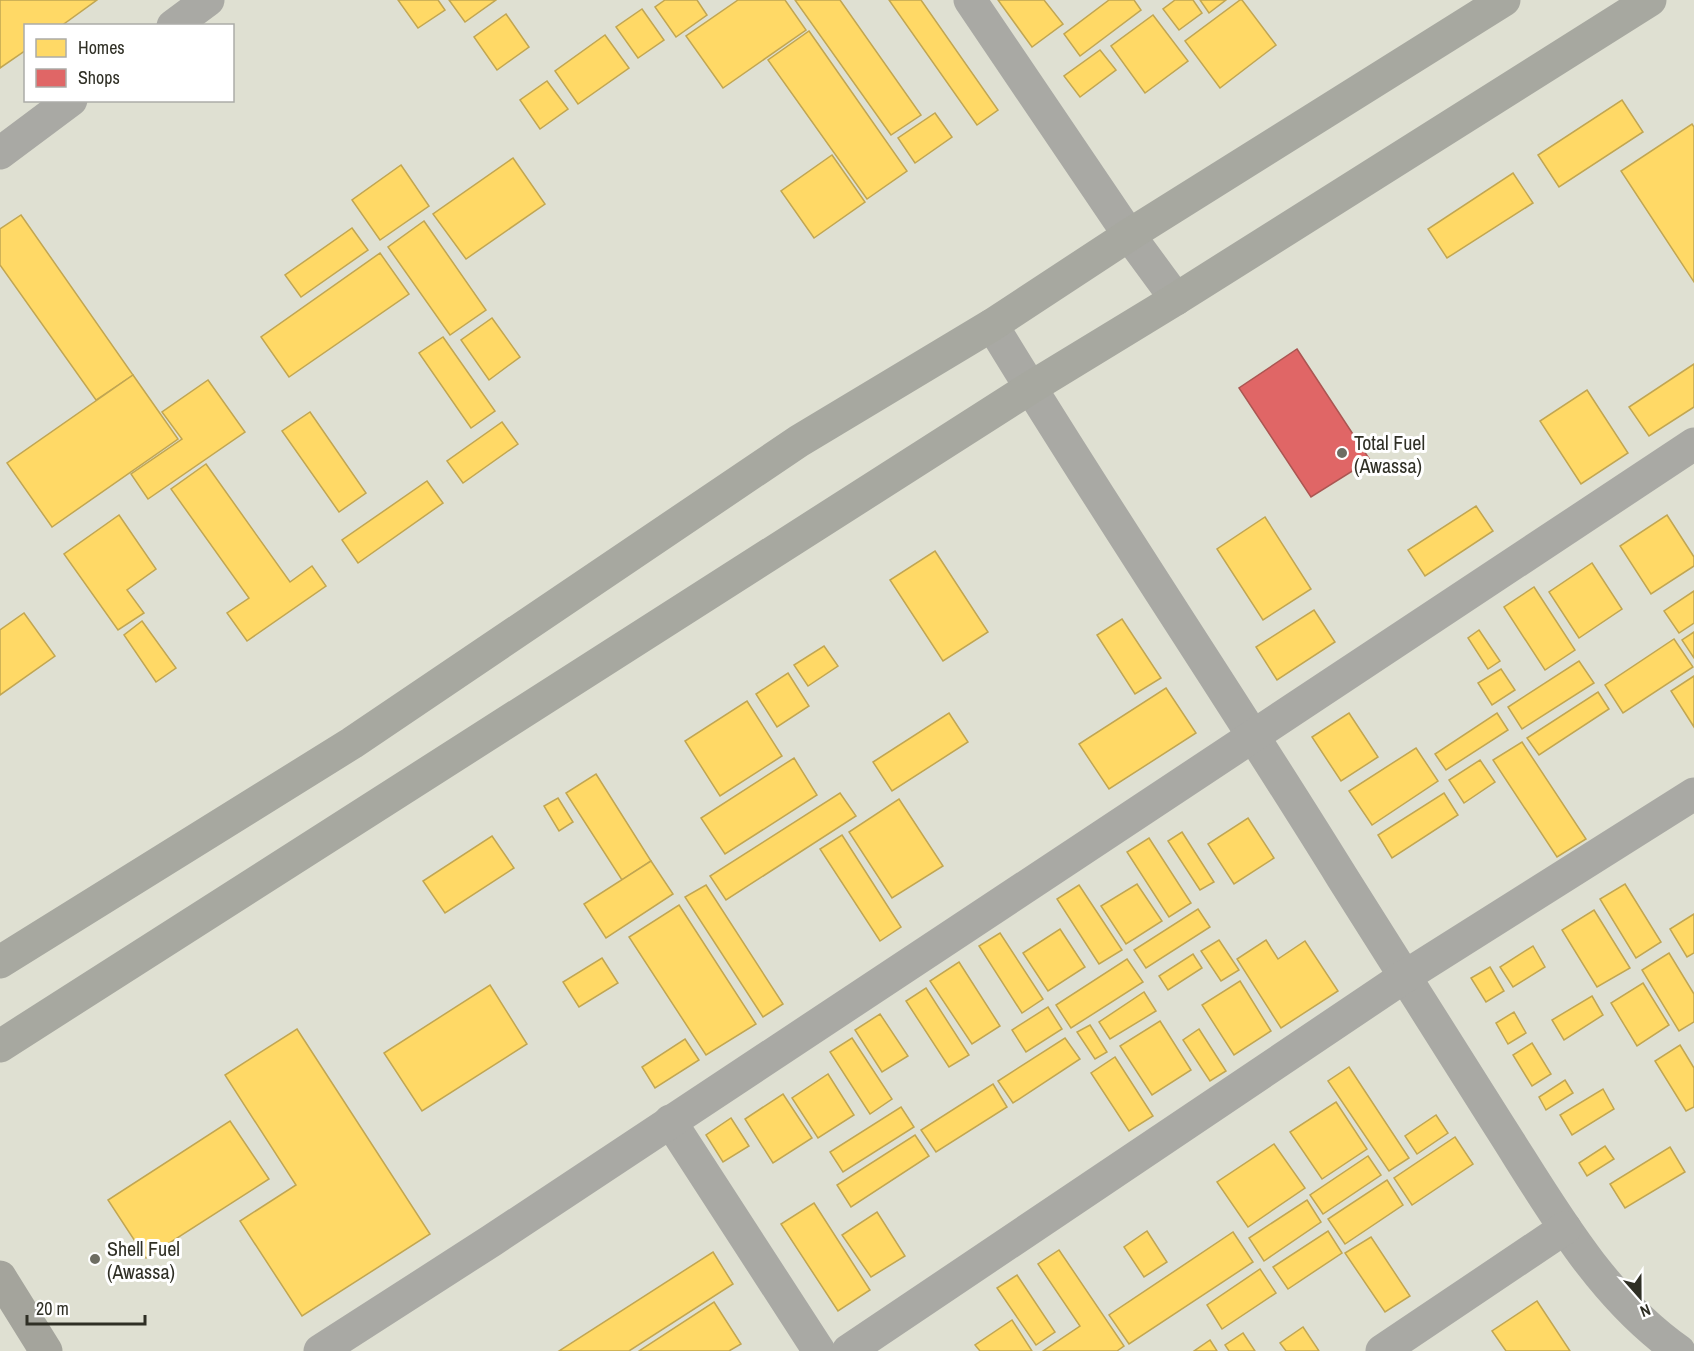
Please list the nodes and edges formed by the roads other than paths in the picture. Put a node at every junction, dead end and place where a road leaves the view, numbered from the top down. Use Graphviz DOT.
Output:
graph roads {
  1 [pos="208,0"];
  2 [pos="970,0"];
  3 [pos="1503,0"];
  4 [pos="1650,0"];
  5 [pos="176,24"];
  6 [pos="68,102"];
  7 [pos="0,153"];
  8 [pos="1129,235"];
  9 [pos="1176,299"];
  10 [pos="992,325"];
  11 [pos="1030,388"];
  12 [pos="1694,444"];
  13 [pos="1254,735"];
  14 [pos="1694,794"];
  15 [pos="0,962"];
  16 [pos="1404,977"];
  17 [pos="0,1046"];
  18 [pos="670,1121"];
  19 [pos="1565,1228"];
  20 [pos="0,1277"];
  21 [pos="46,1351"];
  22 [pos="320,1351"];
  23 [pos="819,1351"];
  24 [pos="848,1351"];
  25 [pos="1382,1351"];
  26 [pos="1679,1351"];
  1 -- 5 [label="street"];
  2 -- 8 [label="street"];
  3 -- 8 [label="main road"];
  4 -- 9 [label="main road"];
  6 -- 7 [label="street"];
  8 -- 9 [label="street"];
  8 -- 10 [label="main road"];
  9 -- 11 [label="main road"];
  10 -- 11 [label="street"];
  10 -- 15 [label="main road"];
  11 -- 13 [label="street"];
  11 -- 17 [label="main road"];
  12 -- 13 [label="street"];
  13 -- 16 [label="street"];
  13 -- 18 [label="street"];
  14 -- 16 [label="street"];
  16 -- 19 [label="street"];
  16 -- 24 [label="street"];
  18 -- 22 [label="street"];
  18 -- 23 [label="street"];
  19 -- 25 [label="street"];
  19 -- 26 [label="street"];
  20 -- 21 [label="highway"];
}
